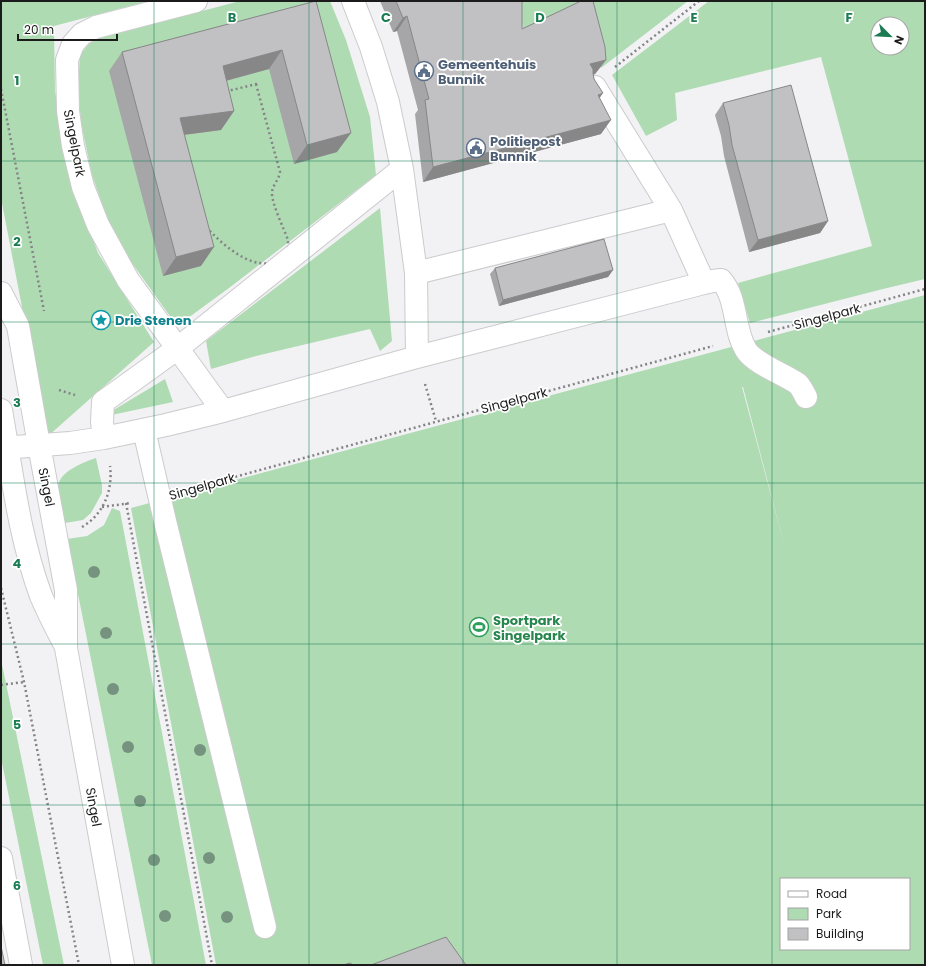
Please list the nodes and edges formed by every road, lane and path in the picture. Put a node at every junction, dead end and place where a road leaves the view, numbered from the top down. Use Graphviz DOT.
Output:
graph roads {
  1 [pos="196,1"];
  2 [pos="353,1"];
  3 [pos="699,1"];
  4 [pos="595,87"];
  5 [pos="1,89"];
  6 [pos="402,170"];
  7 [pos="671,210"];
  8 [pos="284,263"];
  9 [pos="416,273"];
  10 [pos="704,283"];
  11 [pos="925,289"];
  12 [pos="1,293"];
  13 [pos="44,314"];
  14 [pos="741,339"];
  15 [pos="178,348"];
  16 [pos="417,357"];
  17 [pos="58,383"];
  18 [pos="59,391"];
  19 [pos="806,397"];
  20 [pos="1,410"];
  21 [pos="223,411"];
  22 [pos="436,421"];
  23 [pos="144,430"];
  24 [pos="104,438"];
  25 [pos="39,445"];
  26 [pos="4,447"];
  27 [pos="160,498"];
  28 [pos="126,503"];
  29 [pos="1,588"];
  30 [pos="66,648"];
  31 [pos="24,682"];
  32 [pos="1,686"];
  33 [pos="1,858"];
  34 [pos="265,927"];
  35 [pos="21,965"];
  36 [pos="79,965"];
  37 [pos="123,965"];
  38 [pos="212,965"];
  1 -- 15 [label="street, Singelpark"];
  2 -- 6 [label="street"];
  3 -- 4 [label="path"];
  4 -- 7 [label="street"];
  5 -- 13 [label="path"];
  6 -- 8 [label="street"];
  6 -- 9 [label="street"];
  7 -- 9 [label="street"];
  7 -- 10 [label="street"];
  8 -- 8 [label="path"];
  8 -- 15 [label="street"];
  9 -- 16 [label="street"];
  10 -- 14 [label="street"];
  10 -- 16 [label="street"];
  11 -- 14 [label="path, Singelpark"];
  12 -- 25 [label="street, Singel"];
  14 -- 19 [label="street"];
  14 -- 22 [label="path, Singelpark"];
  15 -- 21 [label="street, Singelpark"];
  15 -- 24 [label="street"];
  16 -- 21 [label="street"];
  16 -- 22 [label="path"];
  17 -- 18 [label="path"];
  20 -- 26 [label="street, Singel"];
  21 -- 23 [label="street"];
  22 -- 27 [label="path, Singelpark"];
  23 -- 24 [label="street"];
  23 -- 27 [label="street"];
  24 -- 25 [label="street"];
  24 -- 28 [label="path, Singelpark"];
  25 -- 26 [label="street"];
  25 -- 30 [label="street, Singel"];
  26 -- 30 [label="street, Singel"];
  27 -- 28 [label="path, Singelpark"];
  27 -- 34 [label="street"];
  28 -- 38 [label="path"];
  29 -- 31 [label="path"];
  30 -- 37 [label="street, Singel"];
  31 -- 32 [label="path"];
  31 -- 36 [label="path"];
  33 -- 35 [label="street"];
}
